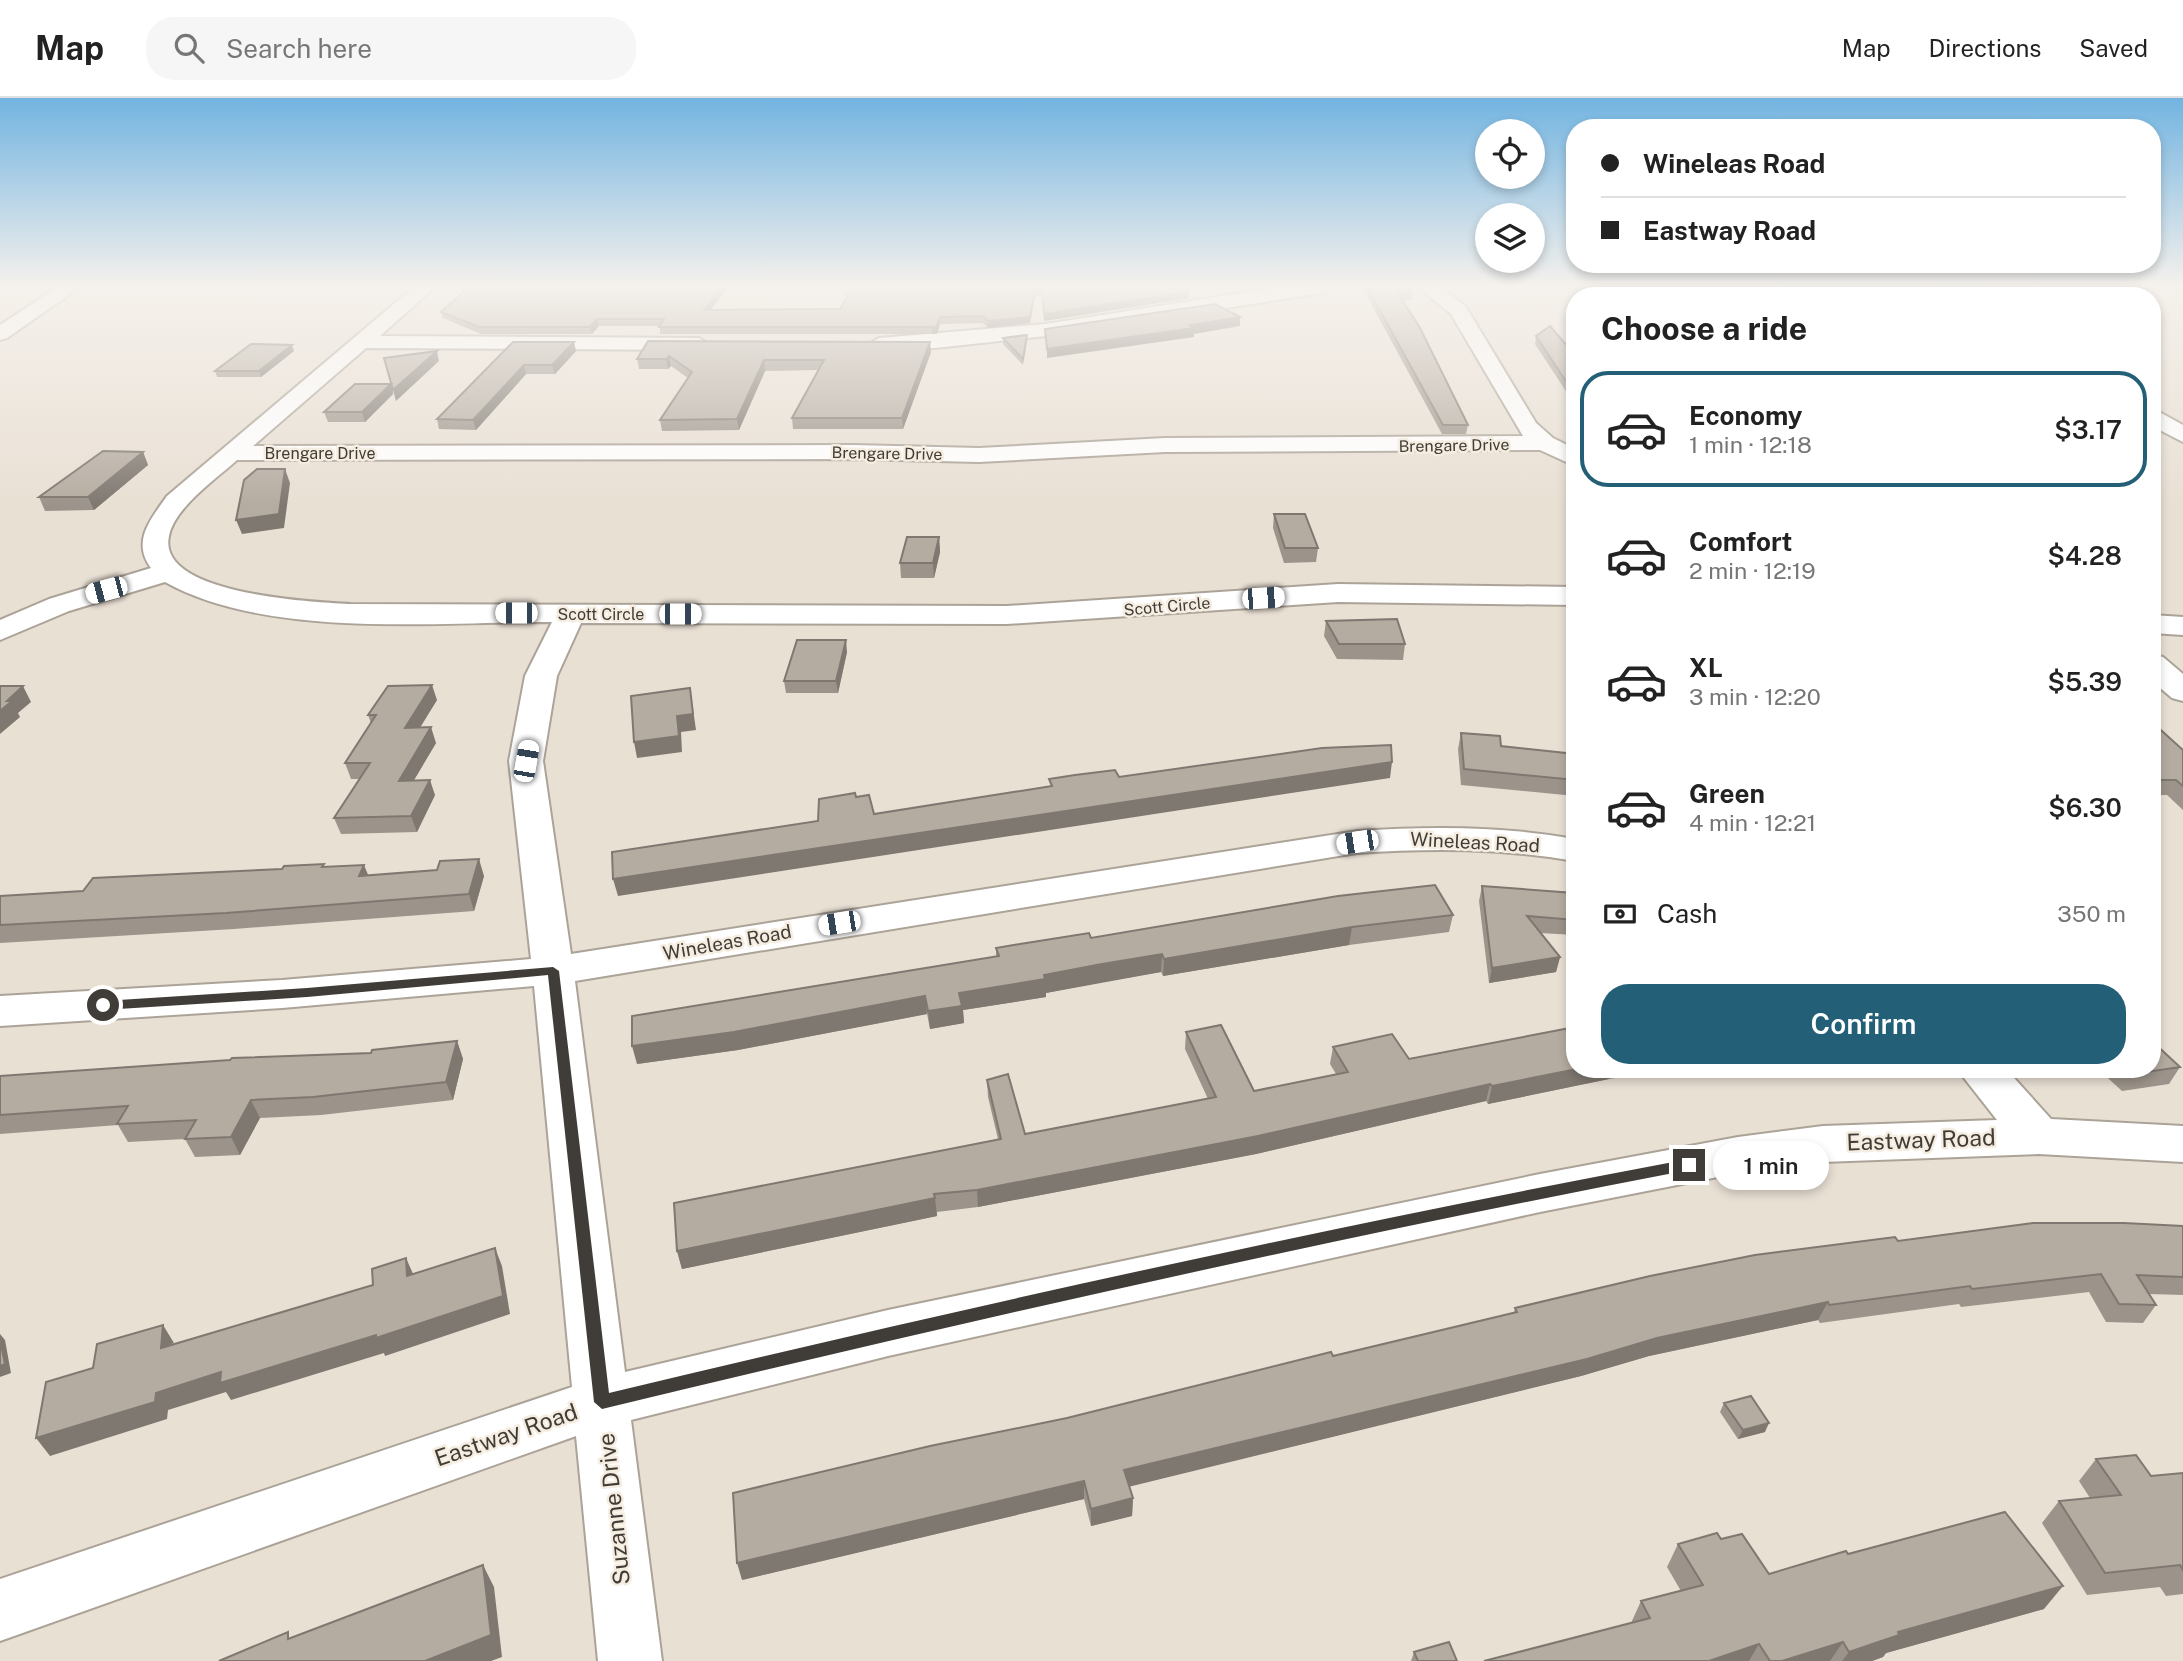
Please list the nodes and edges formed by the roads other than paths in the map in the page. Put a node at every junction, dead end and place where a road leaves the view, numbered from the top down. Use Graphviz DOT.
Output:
graph roads {
  1 [pos="341,360"];
  2 [pos="1488,360"];
  3 [pos="2161,421"];
  4 [pos="2183,435"];
  5 [pos="1545,443"];
  6 [pos="230,453"];
  7 [pos="1566,454"];
  8 [pos="169,572"];
  9 [pos="1566,596"];
  10 [pos="571,614"];
  11 [pos="2161,625"];
  12 [pos="2183,626"];
  13 [pos="0,631"];
  14 [pos="2161,672"];
  15 [pos="2183,691"];
  16 [pos="1566,849"];
  17 [pos="553,971"];
  18 [pos="0,1011"];
  19 [pos="1987,1078"];
  20 [pos="2039,1136"];
  21 [pos="2183,1144"];
  22 [pos="602,1402"];
  23 [pos="0,1610"];
  24 [pos="630,1661"];
  1 -- 6 [label="street"];
  2 -- 5 [label="street"];
  3 -- 4 [label="street"];
  5 -- 6 [label="street, Brengare Drive"];
  5 -- 7 [label="street"];
  6 -- 8 [label="street"];
  8 -- 10 [label="street, Scott Circle"];
  8 -- 13 [label="street"];
  9 -- 10 [label="street, Scott Circle"];
  10 -- 17 [label="street, Suzanne Drive"];
  11 -- 12 [label="street"];
  14 -- 15 [label="street"];
  16 -- 17 [label="street, Wineleas Road"];
  17 -- 18 [label="street, Wineleas Road"];
  17 -- 22 [label="street, Suzanne Drive"];
  19 -- 20 [label="street"];
  20 -- 21 [label="street, Eastway Road"];
  20 -- 22 [label="street, Eastway Road"];
  22 -- 23 [label="street, Eastway Road"];
  22 -- 24 [label="street, Suzanne Drive"];
}
